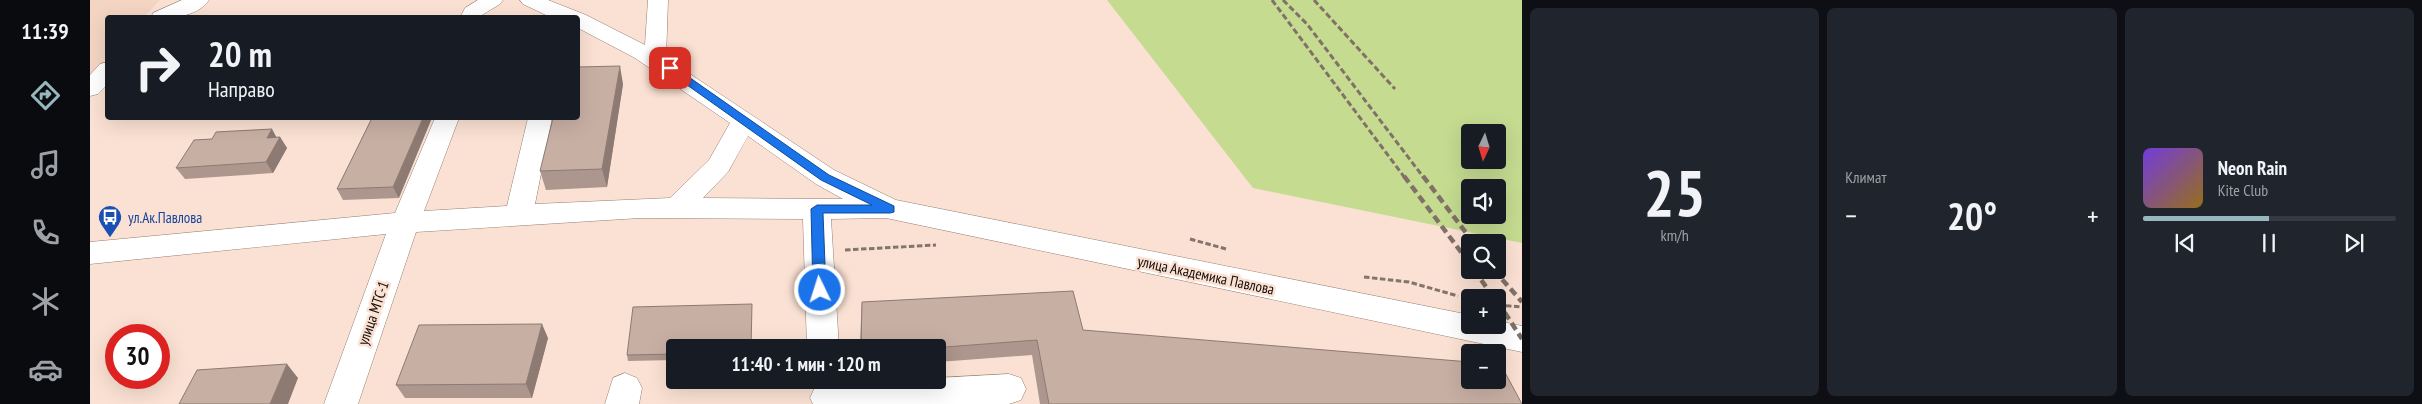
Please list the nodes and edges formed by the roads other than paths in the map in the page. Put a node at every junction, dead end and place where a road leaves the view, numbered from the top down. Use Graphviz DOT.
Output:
graph roads {
  1 [pos="199,0"];
  2 [pos="493,0"];
  3 [pos="530,0"];
  4 [pos="658,0"];
  5 [pos="167,15"];
  6 [pos="472,15"];
  7 [pos="564,15"];
  8 [pos="580,22"];
  9 [pos="655,59"];
  10 [pos="105,72"];
  11 [pos="90,89"];
  12 [pos="446,120"];
  13 [pos="540,120"];
  14 [pos="744,120"];
  15 [pos="677,208"];
  16 [pos="817,209"];
  17 [pos="890,209"];
  18 [pos="519,215"];
  19 [pos="405,222"];
  20 [pos="90,253"];
  21 [pos="823,339"];
  22 [pos="1522,339"];
  23 [pos="1008,389"];
  24 [pos="826,394"];
  25 [pos="341,404"];
  1 -- 5 [label="street"];
  2 -- 6 [label="street"];
  3 -- 7 [label="street"];
  4 -- 9 [label="street"];
  8 -- 9 [label="street"];
  9 -- 14 [label="street"];
  10 -- 11 [label="street"];
  12 -- 19 [label="street, улица МТС-1"];
  13 -- 18 [label="street"];
  14 -- 15 [label="street"];
  14 -- 17 [label="street"];
  15 -- 16 [label="street"];
  15 -- 18 [label="street"];
  16 -- 17 [label="street"];
  16 -- 21 [label="street"];
  17 -- 22 [label="street, улица Академика Павлова"];
  18 -- 19 [label="street"];
  19 -- 20 [label="street"];
  19 -- 25 [label="street, улица МТС-1"];
  23 -- 24 [label="street"];
}
